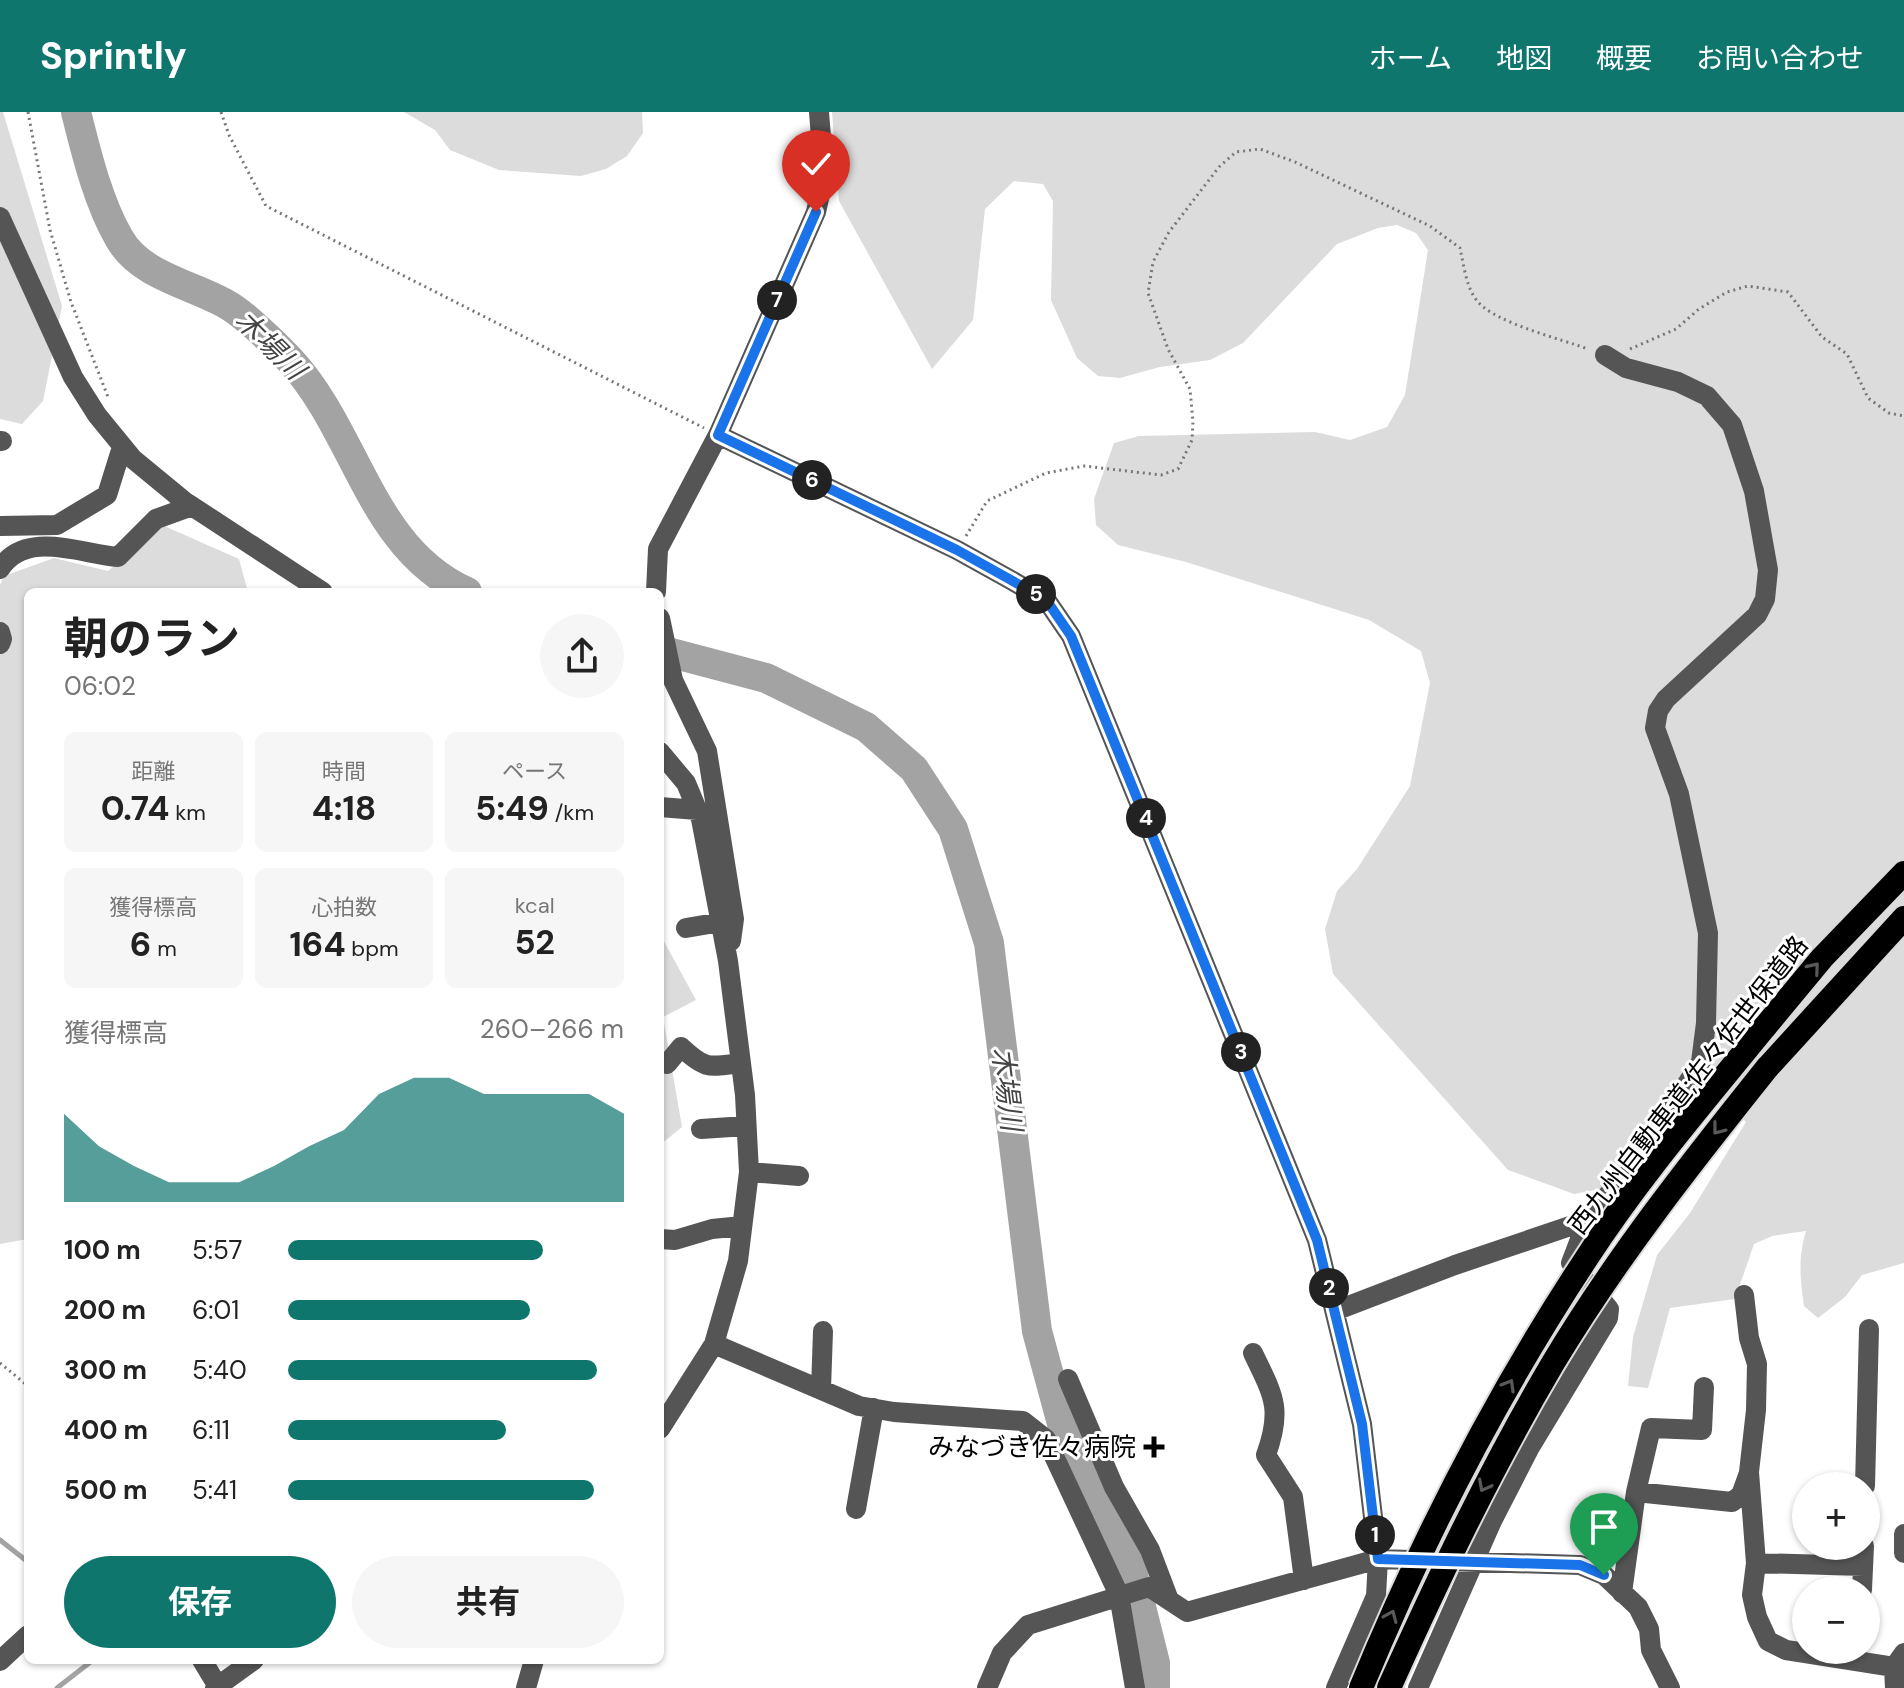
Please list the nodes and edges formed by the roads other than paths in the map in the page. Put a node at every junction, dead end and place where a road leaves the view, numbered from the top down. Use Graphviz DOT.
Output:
graph roads {
  1 [pos="819,112"];
  2 [pos="0,217"];
  3 [pos="1605,355"];
  4 [pos="718,435"];
  5 [pos="122,447"];
  6 [pos="192,506"];
  7 [pos="27,525"];
  8 [pos="0,526"];
  9 [pos="0,541"];
  10 [pos="26,549"];
  11 [pos="0,569"];
  12 [pos="317,588"];
  13 [pos="656,588"];
  14 [pos="0,632"];
  15 [pos="664,637"];
  16 [pos="0,644"];
  17 [pos="664,757"];
  18 [pos="664,807"];
  19 [pos="697,810"];
  20 [pos="1904,873"];
  21 [pos="1904,918"];
  22 [pos="721,922"];
  23 [pos="686,928"];
  24 [pos="728,961"];
  25 [pos="741,1063"];
  26 [pos="667,1064"];
  27 [pos="746,1126"];
  28 [pos="701,1129"];
  29 [pos="749,1172"];
  30 [pos="799,1176"];
  31 [pos="1590,1213"];
  32 [pos="742,1226"];
  33 [pos="664,1239"];
  34 [pos="1744,1295"];
  35 [pos="1335,1311"];
  36 [pos="1869,1329"];
  37 [pos="823,1331"];
  38 [pos="714,1344"];
  39 [pos="1253,1353"];
  40 [pos="1068,1379"];
  41 [pos="1704,1387"];
  42 [pos="821,1389"];
  43 [pos="874,1408"];
  44 [pos="664,1423"];
  45 [pos="1749,1472"];
  46 [pos="1865,1472"];
  47 [pos="1636,1492"];
  48 [pos="856,1509"];
  49 [pos="1904,1534"];
  50 [pos="1904,1552"];
  51 [pos="1378,1559"];
  52 [pos="1802,1560"];
  53 [pos="1474,1563"];
  54 [pos="1756,1563"];
  55 [pos="1304,1580"];
  56 [pos="1622,1593"];
  57 [pos="1121,1595"];
  58 [pos="1169,1600"];
  59 [pos="24,1639"];
  60 [pos="1792,1650"];
  61 [pos="1899,1660"];
  62 [pos="0,1661"];
  63 [pos="204,1664"];
  64 [pos="248,1664"];
  65 [pos="533,1664"];
  66 [pos="216,1686"];
  67 [pos="526,1688"];
  68 [pos="987,1688"];
  69 [pos="1135,1688"];
  70 [pos="1336,1688"];
  71 [pos="1361,1688"];
  72 [pos="1389,1688"];
  73 [pos="1418,1688"];
  74 [pos="1670,1688"];
  75 [pos="1895,1688"];
  1 -- 4 [label="street"];
  2 -- 5 [label="street"];
  3 -- 31 [label="street"];
  4 -- 13 [label="street"];
  4 -- 35 [label="street"];
  5 -- 6 [label="street"];
  5 -- 7 [label="street"];
  6 -- 10 [label="street"];
  6 -- 12 [label="street"];
  7 -- 8 [label="street"];
  7 -- 10 [label="street"];
  9 -- 10 [label="street"];
  10 -- 11 [label="street"];
  14 -- 16 [label="street"];
  15 -- 24 [label="street"];
  17 -- 19 [label="street"];
  18 -- 19 [label="street"];
  19 -- 22 [label="street"];
  71 -- 20 [label="highway, 西九州自動車道;佐々佐世保道路, one-way, bridge"];
  21 -- 72 [label="highway, 西九州自動車道;佐々佐世保道路, one-way, bridge"];
  22 -- 23 [label="street"];
  22 -- 24 [label="street"];
  24 -- 25 [label="street"];
  25 -- 26 [label="street"];
  25 -- 27 [label="street"];
  27 -- 28 [label="street"];
  27 -- 29 [label="street"];
  29 -- 30 [label="street"];
  29 -- 32 [label="street"];
  31 -- 35 [label="street"];
  31 -- 53 [label="street"];
  32 -- 33 [label="street"];
  32 -- 38 [label="street"];
  34 -- 45 [label="street"];
  35 -- 51 [label="street"];
  36 -- 46 [label="street"];
  37 -- 42 [label="street"];
  38 -- 42 [label="street"];
  38 -- 44 [label="street"];
  39 -- 55 [label="street"];
  40 -- 58 [label="street"];
  41 -- 47 [label="street"];
  42 -- 43 [label="street"];
  43 -- 48 [label="street"];
  43 -- 57 [label="street"];
  45 -- 47 [label="street"];
  45 -- 54 [label="street"];
  47 -- 56 [label="street"];
  49 -- 50 [label="street"];
  51 -- 53 [label="street"];
  51 -- 55 [label="street"];
  51 -- 70 [label="street"];
  52 -- 54 [label="street"];
  53 -- 56 [label="street"];
  53 -- 73 [label="street"];
  54 -- 60 [label="street"];
  55 -- 58 [label="street"];
  56 -- 74 [label="street"];
  57 -- 58 [label="street"];
  57 -- 68 [label="street"];
  57 -- 69 [label="street"];
  59 -- 62 [label="street"];
  61 -- 75 [label="street"];
  63 -- 66 [label="street"];
  64 -- 66 [label="street"];
  65 -- 67 [label="street"];
}
